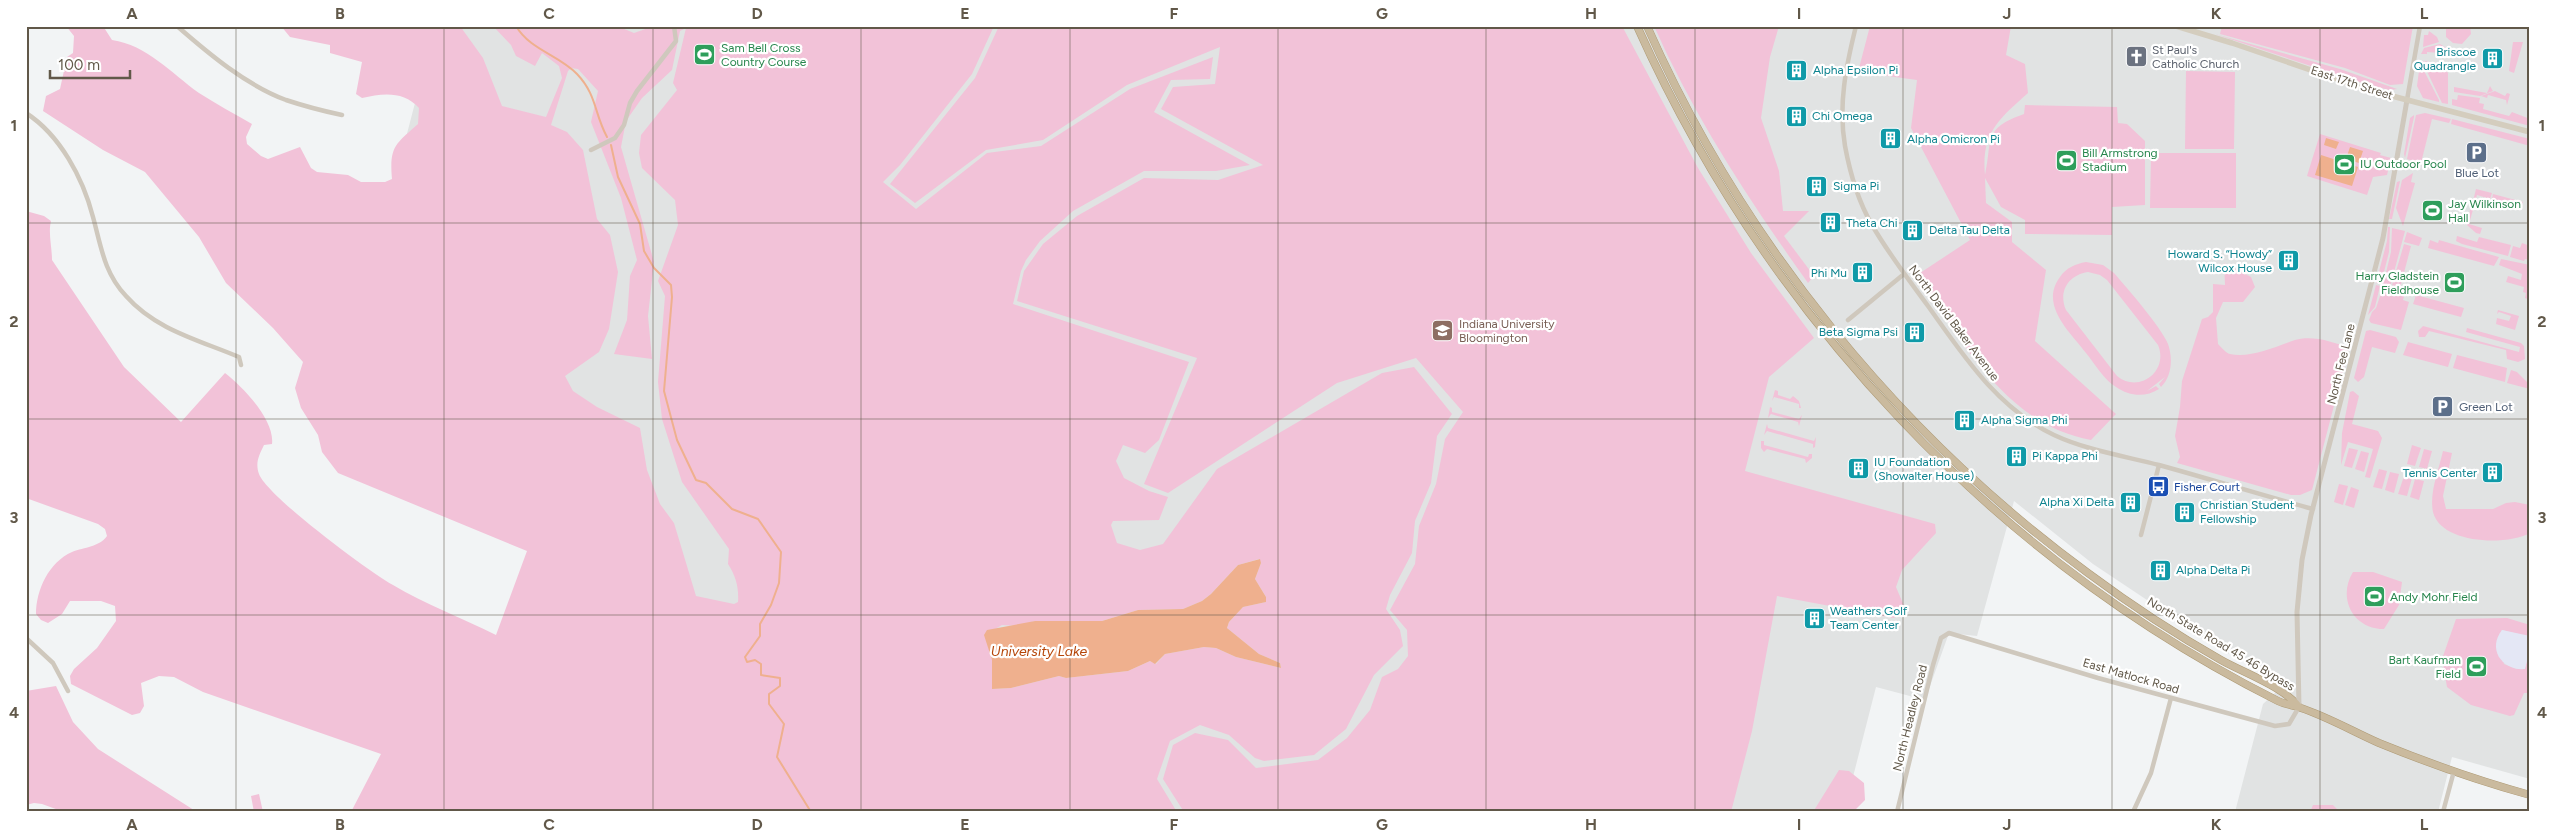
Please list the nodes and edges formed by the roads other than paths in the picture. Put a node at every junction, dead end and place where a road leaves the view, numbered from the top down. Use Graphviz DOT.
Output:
graph roads {
  1 [pos="177,26"];
  2 [pos="674,26"];
  3 [pos="1637,26"];
  4 [pos="1647,26"];
  5 [pos="1856,26"];
  6 [pos="2176,26"];
  7 [pos="2420,26"];
  8 [pos="2407,100"];
  9 [pos="26,113"];
  10 [pos="342,115"];
  11 [pos="2530,132"];
  12 [pos="591,150"];
  13 [pos="1904,274"];
  14 [pos="1848,320"];
  15 [pos="1834,330"];
  16 [pos="1826,336"];
  17 [pos="241,365"];
  18 [pos="2158,465"];
  19 [pos="2312,509"];
  20 [pos="2141,535"];
  21 [pos="1949,633"];
  22 [pos="26,638"];
  23 [pos="68,691"];
  24 [pos="2171,698"];
  25 [pos="2299,707"];
  26 [pos="2454,771"];
  27 [pos="2530,795"];
  28 [pos="1897,812"];
  29 [pos="2133,812"];
  30 [pos="2443,812"];
  1 -- 10 [label="street"];
  2 -- 12 [label="street"];
  3 -- 16 [label="highway, North State Road 45 46 Bypass"];
  4 -- 15 [label="highway, North State Road 45 46 Bypass"];
  5 -- 13 [label="street, North David Baker Avenue"];
  6 -- 8 [label="main road, East 17th Street"];
  7 -- 8 [label="street, North Fee Lane"];
  8 -- 11 [label="main road, East 17th Street"];
  8 -- 19 [label="street, North Fee Lane"];
  9 -- 17 [label="street"];
  13 -- 14 [label="street"];
  13 -- 18 [label="street, North David Baker Avenue"];
  15 -- 16 [label="highway"];
  15 -- 25 [label="highway, North State Road 45 46 Bypass"];
  16 -- 25 [label="highway, North State Road 45 46 Bypass"];
  18 -- 19 [label="street, North David Baker Avenue"];
  18 -- 20 [label="street"];
  19 -- 25 [label="street, North Fee Lane"];
  21 -- 24 [label="street, East Matlock Road"];
  21 -- 28 [label="street, North Headley Road"];
  22 -- 23 [label="street"];
  24 -- 25 [label="street, East Matlock Road"];
  24 -- 29 [label="street"];
  25 -- 26 [label="highway"];
  26 -- 27 [label="highway"];
  26 -- 30 [label="street"];
}
